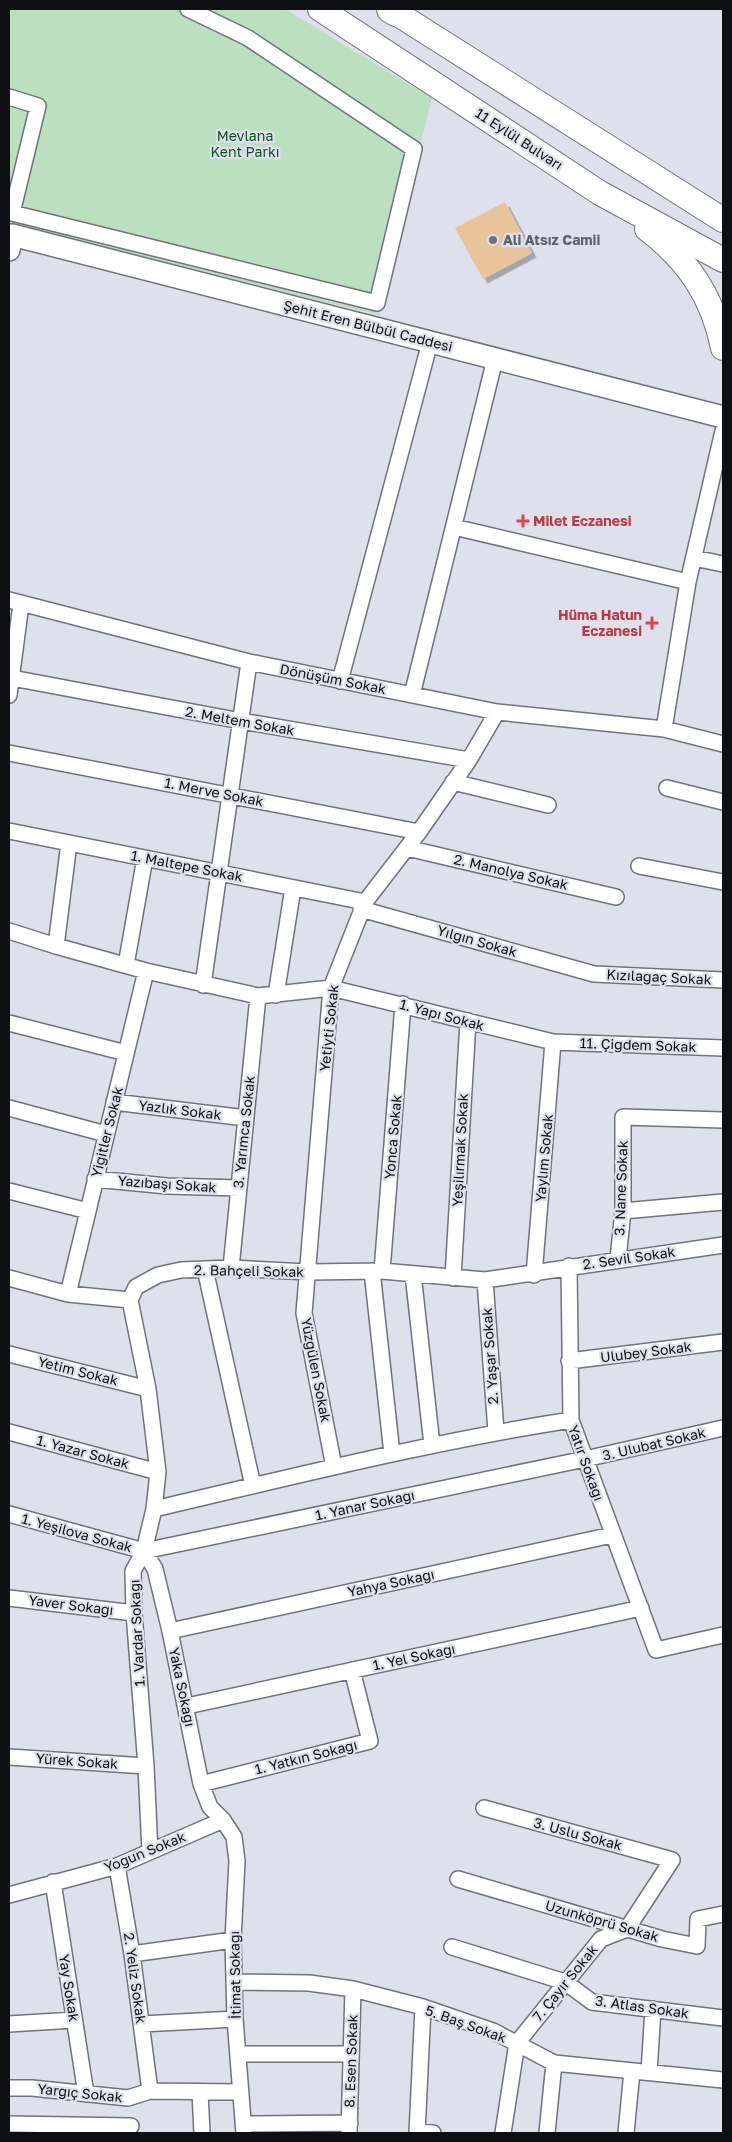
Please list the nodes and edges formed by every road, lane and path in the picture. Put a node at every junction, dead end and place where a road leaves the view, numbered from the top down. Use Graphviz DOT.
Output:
graph roads {
  1 [pos="188,9"];
  2 [pos="392,10"];
  3 [pos="322,11"];
  4 [pos="9,97"];
  5 [pos="600,192"];
  6 [pos="723,220"];
  7 [pos="10,242"];
  8 [pos="723,260"];
  9 [pos="430,342"];
  10 [pos="723,348"];
  11 [pos="495,359"];
  12 [pos="723,417"];
  13 [pos="723,431"];
  14 [pos="454,527"];
  15 [pos="694,558"];
  16 [pos="723,564"];
  17 [pos="688,582"];
  18 [pos="15,602"];
  19 [pos="249,662"];
  20 [pos="12,678"];
  21 [pos="340,680"];
  22 [pos="9,695"];
  23 [pos="412,695"];
  24 [pos="497,712"];
  25 [pos="241,721"];
  26 [pos="664,729"];
  27 [pos="723,744"];
  28 [pos="9,753"];
  29 [pos="470,760"];
  30 [pos="453,782"];
  31 [pos="668,788"];
  32 [pos="230,795"];
  33 [pos="723,802"];
  34 [pos="548,805"];
  35 [pos="9,831"];
  36 [pos="419,832"];
  37 [pos="70,843"];
  38 [pos="407,848"];
  39 [pos="145,858"];
  40 [pos="639,866"];
  41 [pos="219,873"];
  42 [pos="723,882"];
  43 [pos="293,888"];
  44 [pos="616,896"];
  45 [pos="363,906"];
  46 [pos="9,931"];
  47 [pos="56,946"];
  48 [pos="126,965"];
  49 [pos="146,970"];
  50 [pos="594,974"];
  51 [pos="723,980"];
  52 [pos="203,985"];
  53 [pos="332,988"];
  54 [pos="276,995"];
  55 [pos="258,996"];
  56 [pos="403,1004"];
  57 [pos="468,1022"];
  58 [pos="9,1023"];
  59 [pos="553,1042"];
  60 [pos="723,1048"];
  61 [pos="126,1053"];
  62 [pos="114,1102"];
  63 [pos="9,1108"];
  64 [pos="246,1118"];
  65 [pos="723,1120"];
  66 [pos="106,1134"];
  67 [pos="96,1179"];
  68 [pos="239,1188"];
  69 [pos="9,1191"];
  70 [pos="723,1202"];
  71 [pos="88,1211"];
  72 [pos="623,1211"];
  73 [pos="723,1246"];
  74 [pos="618,1259"];
  75 [pos="569,1266"];
  76 [pos="230,1268"];
  77 [pos="205,1269"];
  78 [pos="377,1271"];
  79 [pos="308,1272"];
  80 [pos="413,1274"];
  81 [pos="534,1275"];
  82 [pos="9,1278"];
  83 [pos="453,1278"];
  84 [pos="485,1280"];
  85 [pos="68,1294"];
  86 [pos="130,1300"];
  87 [pos="723,1342"];
  88 [pos="9,1354"];
  89 [pos="569,1361"];
  90 [pos="148,1389"];
  91 [pos="571,1420"];
  92 [pos="723,1428"];
  93 [pos="9,1432"];
  94 [pos="496,1432"];
  95 [pos="432,1445"];
  96 [pos="392,1454"];
  97 [pos="585,1459"];
  98 [pos="334,1467"];
  99 [pos="158,1472"];
  100 [pos="253,1486"];
  101 [pos="154,1509"];
  102 [pos="9,1514"];
  103 [pos="612,1535"];
  104 [pos="144,1551"];
  105 [pos="9,1598"];
  106 [pos="641,1608"];
  107 [pos="134,1613"];
  108 [pos="170,1631"];
  109 [pos="723,1635"];
  110 [pos="352,1670"];
  111 [pos="187,1706"];
  112 [pos="9,1757"];
  113 [pos="146,1766"];
  114 [pos="201,1784"];
  115 [pos="484,1808"];
  116 [pos="223,1820"];
  117 [pos="150,1852"];
  118 [pos="117,1866"];
  119 [pos="458,1879"];
  120 [pos="53,1882"];
  121 [pos="9,1895"];
  122 [pos="723,1914"];
  123 [pos="627,1929"];
  124 [pos="233,1940"];
  125 [pos="452,1948"];
  126 [pos="132,1954"];
  127 [pos="236,1982"];
  128 [pos="566,1982"];
  129 [pos="353,1990"];
  130 [pos="423,2007"];
  131 [pos="653,2009"];
  132 [pos="723,2018"];
  133 [pos="235,2019"];
  134 [pos="74,2020"];
  135 [pos="9,2024"];
  136 [pos="142,2024"];
  137 [pos="517,2043"];
  138 [pos="238,2054"];
  139 [pos="352,2054"];
  140 [pos="554,2063"];
  141 [pos="632,2071"];
  142 [pos="649,2072"];
  143 [pos="723,2080"];
  144 [pos="9,2088"];
  145 [pos="150,2090"];
  146 [pos="200,2092"];
  147 [pos="241,2092"];
  148 [pos="86,2094"];
  149 [pos="128,2098"];
  150 [pos="9,2124"];
  151 [pos="243,2128"];
  152 [pos="349,2128"];
  153 [pos="130,2130"];
  154 [pos="202,2133"];
  155 [pos="417,2133"];
  156 [pos="433,2133"];
  157 [pos="503,2133"];
  158 [pos="547,2133"];
  159 [pos="626,2133"];
  1 -- 4 [label="street"];
  2 -- 6 [label="main road"];
  3 -- 5 [label="main road, 11 Eylül Bulvarı"];
  5 -- 8 [label="main road, 11 Eylül Bulvarı"];
  5 -- 10 [label="main road"];
  7 -- 9 [label="main road, Şehit Eren Bülbül Caddesi"];
  9 -- 11 [label="main road, Şehit Eren Bülbül Caddesi"];
  9 -- 21 [label="street"];
  11 -- 12 [label="main road, Şehit Eren Bülbül Caddesi"];
  11 -- 14 [label="street"];
  13 -- 15 [label="street"];
  14 -- 17 [label="street"];
  14 -- 23 [label="street"];
  15 -- 16 [label="street"];
  15 -- 17 [label="street"];
  17 -- 26 [label="street"];
  18 -- 19 [label="street, Dönüşüm Sokak"];
  18 -- 20 [label="street"];
  19 -- 21 [label="street, Dönüşüm Sokak"];
  19 -- 25 [label="street"];
  20 -- 22 [label="street"];
  20 -- 25 [label="street, 2. Meltem Sokak"];
  21 -- 23 [label="street, Dönüşüm Sokak"];
  23 -- 24 [label="street, Dönüşüm Sokak"];
  24 -- 26 [label="street, Dönüşüm Sokak"];
  24 -- 29 [label="street, Yetiyti Sokak"];
  25 -- 29 [label="street, 2. Meltem Sokak"];
  25 -- 32 [label="street"];
  26 -- 27 [label="street, Dönüşüm Sokak"];
  28 -- 32 [label="street, 1. Merve Sokak"];
  29 -- 30 [label="street, Yetiyti Sokak"];
  30 -- 34 [label="street"];
  30 -- 36 [label="street, Yetiyti Sokak"];
  31 -- 33 [label="street"];
  32 -- 36 [label="street, 1. Merve Sokak"];
  32 -- 41 [label="street"];
  35 -- 37 [label="street, 1. Maltepe Sokak"];
  36 -- 38 [label="street, Yetiyti Sokak"];
  37 -- 39 [label="street, 1. Maltepe Sokak"];
  37 -- 47 [label="street"];
  38 -- 44 [label="street, 2. Manolya Sokak"];
  38 -- 45 [label="street, Yetiyti Sokak"];
  39 -- 41 [label="street, 1. Maltepe Sokak"];
  39 -- 48 [label="street"];
  40 -- 42 [label="street"];
  41 -- 43 [label="street, 1. Maltepe Sokak"];
  41 -- 52 [label="street"];
  43 -- 45 [label="street, 1. Maltepe Sokak"];
  43 -- 54 [label="street"];
  45 -- 50 [label="street, Yılgın Sokak"];
  45 -- 53 [label="street, Yetiyti Sokak"];
  46 -- 47 [label="street, 1. Yapı Sokak"];
  47 -- 48 [label="street, 1. Yapı Sokak"];
  48 -- 49 [label="street, 1. Yapı Sokak"];
  49 -- 52 [label="street, 1. Yapı Sokak"];
  49 -- 61 [label="street, Yiğitler Sokak"];
  50 -- 51 [label="street, Kızılağaç Sokak"];
  52 -- 55 [label="street, 1. Yapı Sokak"];
  53 -- 54 [label="street, 1. Yapı Sokak"];
  53 -- 56 [label="street, 1. Yapı Sokak"];
  53 -- 79 [label="street, Yetiyti Sokak"];
  54 -- 55 [label="street, 1. Yapı Sokak"];
  55 -- 64 [label="street, 3. Yarımca Sokak"];
  56 -- 57 [label="street, 1. Yapı Sokak"];
  56 -- 78 [label="street, Yonca Sokak"];
  57 -- 59 [label="street, 1. Yapı Sokak"];
  57 -- 83 [label="street, Yeşilırmak Sokak"];
  58 -- 61 [label="street"];
  59 -- 60 [label="street, 11. Çiğdem Sokak"];
  59 -- 81 [label="street, Yaylım Sokak"];
  61 -- 62 [label="street, Yiğitler Sokak"];
  62 -- 64 [label="street, Yazlık Sokak"];
  62 -- 66 [label="street, Yiğitler Sokak"];
  63 -- 66 [label="street"];
  64 -- 68 [label="street, 3. Yarımca Sokak"];
  65 -- 72 [label="street, 3. Nane Sokak"];
  66 -- 67 [label="street, Yiğitler Sokak"];
  67 -- 68 [label="street, Yazıbaşı Sokak"];
  67 -- 71 [label="street, Yiğitler Sokak"];
  68 -- 76 [label="street, 3. Yarımca Sokak"];
  69 -- 71 [label="street"];
  70 -- 72 [label="street"];
  71 -- 85 [label="street, Yiğitler Sokak"];
  72 -- 74 [label="street, 3. Nane Sokak"];
  73 -- 74 [label="street, 2. Sevil Sokak"];
  74 -- 75 [label="street, 2. Sevil Sokak"];
  75 -- 81 [label="street, 2. Sevil Sokak"];
  75 -- 89 [label="street, Yatır Sokağı"];
  76 -- 77 [label="street, 2. Bahçeli Sokak"];
  76 -- 79 [label="street, 2. Bahçeli Sokak"];
  77 -- 86 [label="street, 2. Bahçeli Sokak"];
  77 -- 100 [label="street"];
  78 -- 79 [label="street, 2. Bahçeli Sokak"];
  78 -- 80 [label="street, 2. Bahçeli Sokak"];
  78 -- 96 [label="street, Yonca Sokak"];
  79 -- 98 [label="street, Yüzgülen Sokak"];
  80 -- 83 [label="street, 2. Bahçeli Sokak"];
  80 -- 95 [label="street"];
  81 -- 84 [label="street, 2. Bahçeli Sokak"];
  82 -- 85 [label="street"];
  83 -- 84 [label="street, 2. Bahçeli Sokak"];
  84 -- 94 [label="street, 2. Yaşar Sokak"];
  85 -- 86 [label="street"];
  86 -- 90 [label="street, 1. Vardar Sokağı"];
  87 -- 89 [label="street, Ulubey Sokak"];
  88 -- 90 [label="street, Yetim Sokak"];
  89 -- 91 [label="street, Yatır Sokağı"];
  90 -- 99 [label="street, 1. Vardar Sokağı"];
  91 -- 94 [label="street"];
  91 -- 97 [label="street, Yatır Sokağı"];
  92 -- 97 [label="street, 3. Ulubat Sokak"];
  93 -- 99 [label="street, 1. Yazar Sokak"];
  94 -- 95 [label="street"];
  95 -- 96 [label="street"];
  96 -- 98 [label="street"];
  97 -- 103 [label="street, Yatır Sokağı"];
  97 -- 104 [label="street, 1. Yanar Sokağı"];
  98 -- 100 [label="street"];
  99 -- 101 [label="street, 1. Vardar Sokağı"];
  100 -- 101 [label="street"];
  101 -- 104 [label="street, 1. Vardar Sokağı"];
  102 -- 104 [label="street, 1. Yeşilova Sokak"];
  103 -- 106 [label="street, Yatır Sokağı"];
  103 -- 108 [label="street, Yahya Sokağı"];
  104 -- 107 [label="street, 1. Vardar Sokağı"];
  104 -- 108 [label="street, Yaka Sokağı"];
  105 -- 107 [label="street, Yaver Sokağı"];
  106 -- 109 [label="street, Yatır Sokağı"];
  106 -- 110 [label="street, 1. Yel Sokağı"];
  107 -- 113 [label="street, 1. Vardar Sokağı"];
  108 -- 111 [label="street, Yaka Sokağı"];
  110 -- 111 [label="street, 1. Yel Sokağı"];
  110 -- 114 [label="street, 1. Yatkın Sokağı"];
  111 -- 114 [label="street, Yaka Sokağı"];
  112 -- 113 [label="street, Yürek Sokak"];
  113 -- 117 [label="street, 1. Vardar Sokağı"];
  114 -- 116 [label="street, Yaka Sokağı"];
  115 -- 123 [label="street, 3. Uslu Sokak"];
  116 -- 117 [label="street, Yoğun Sokak"];
  116 -- 124 [label="street, İtimat Sokağı"];
  117 -- 118 [label="street, Yoğun Sokak"];
  118 -- 120 [label="street, Yoğun Sokak"];
  118 -- 126 [label="street, 2. Yeliz Sokak"];
  119 -- 123 [label="street, Uzunköprü Sokak"];
  120 -- 121 [label="street, Yoğun Sokak"];
  120 -- 134 [label="street, Yay Sokak"];
  122 -- 123 [label="street, Uzunköprü Sokak"];
  123 -- 128 [label="street, 7. Çayır Sokak"];
  124 -- 126 [label="street"];
  124 -- 127 [label="street, İtimat Sokağı"];
  125 -- 128 [label="street"];
  126 -- 136 [label="street, 2. Yeliz Sokak"];
  127 -- 129 [label="street, 5. Baş Sokak"];
  127 -- 133 [label="street, İtimat Sokağı"];
  128 -- 131 [label="street, 3. Atlas Sokak"];
  128 -- 137 [label="street, 7. Çayır Sokak"];
  129 -- 130 [label="street, 5. Baş Sokak"];
  129 -- 139 [label="street, 8. Esen Sokak"];
  130 -- 137 [label="street, 5. Baş Sokak"];
  130 -- 155 [label="street"];
  131 -- 132 [label="street, 3. Atlas Sokak"];
  131 -- 142 [label="street"];
  133 -- 136 [label="street"];
  133 -- 138 [label="street, İtimat Sokağı"];
  134 -- 135 [label="street"];
  134 -- 148 [label="street, Yay Sokak"];
  136 -- 145 [label="street, 2. Yeliz Sokak"];
  137 -- 140 [label="street, 5. Baş Sokak"];
  137 -- 157 [label="street"];
  138 -- 139 [label="street"];
  138 -- 147 [label="street, İtimat Sokağı"];
  139 -- 152 [label="street, 8. Esen Sokak"];
  140 -- 141 [label="street, 5. Baş Sokak"];
  140 -- 158 [label="street"];
  141 -- 142 [label="street, 5. Baş Sokak"];
  141 -- 159 [label="street"];
  142 -- 143 [label="street, 5. Baş Sokak"];
  144 -- 148 [label="street, Yargıç Sokak"];
  145 -- 146 [label="street, Yargıç Sokak"];
  145 -- 149 [label="street, Yargıç Sokak"];
  146 -- 147 [label="street, Yargıç Sokak"];
  146 -- 154 [label="street"];
  147 -- 151 [label="street, İtimat Sokağı"];
  148 -- 149 [label="street, Yargıç Sokak"];
  149 -- 153 [label="street"];
  150 -- 153 [label="street"];
  151 -- 152 [label="street"];
  155 -- 156 [label="street"];
}
